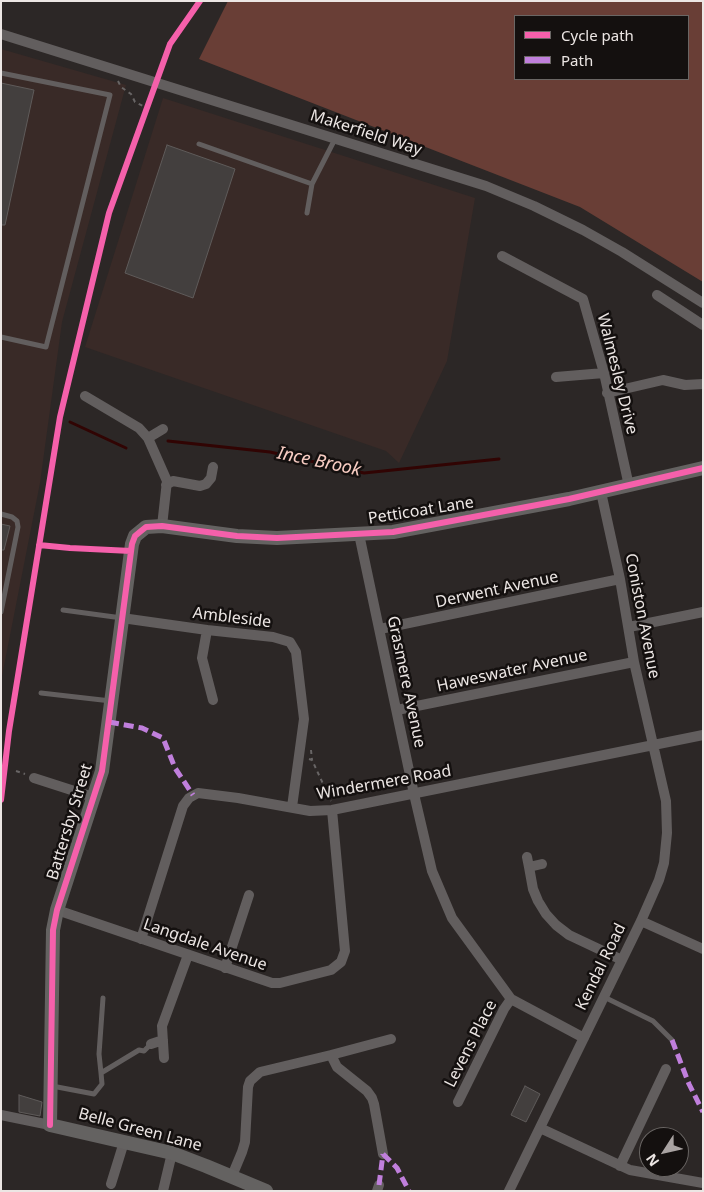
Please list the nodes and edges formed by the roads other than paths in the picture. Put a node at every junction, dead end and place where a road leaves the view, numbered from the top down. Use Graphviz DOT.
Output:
graph roads {
  1 [pos="1,34"];
  2 [pos="1,73"];
  3 [pos="335,138"];
  4 [pos="200,144"];
  5 [pos="312,184"];
  6 [pos="306,213"];
  7 [pos="502,256"];
  8 [pos="657,295"];
  9 [pos="703,303"];
  10 [pos="703,325"];
  11 [pos="1,337"];
  12 [pos="604,373"];
  13 [pos="556,378"];
  14 [pos="703,384"];
  15 [pos="607,393"];
  16 [pos="85,396"];
  17 [pos="163,429"];
  18 [pos="148,438"];
  19 [pos="213,467"];
  20 [pos="703,468"];
  21 [pos="166,485"];
  22 [pos="629,486"];
  23 [pos="601,492"];
  24 [pos="1,514"];
  25 [pos="162,526"];
  26 [pos="141,530"];
  27 [pos="360,534"];
  28 [pos="620,579"];
  29 [pos="63,610"];
  30 [pos="1,612"];
  31 [pos="703,612"];
  32 [pos="122,618"];
  33 [pos="629,627"];
  34 [pos="380,629"];
  35 [pos="207,630"];
  36 [pos="634,662"];
  37 [pos="41,692"];
  38 [pos="213,700"];
  39 [pos="112,701"];
  40 [pos="397,710"];
  41 [pos="703,735"];
  42 [pos="654,745"];
  43 [pos="34,778"];
  44 [pos="414,794"];
  45 [pos="93,797"];
  46 [pos="292,807"];
  47 [pos="332,810"];
  48 [pos="542,864"];
  49 [pos="249,895"];
  50 [pos="57,910"];
  51 [pos="641,921"];
  52 [pos="141,939"];
  53 [pos="703,949"];
  54 [pos="188,955"];
  55 [pos="622,960"];
  56 [pos="225,968"];
  57 [pos="603,996"];
  58 [pos="103,998"];
  59 [pos="511,999"];
  60 [pos="584,1038"];
  61 [pos="391,1039"];
  62 [pos="163,1040"];
  63 [pos="672,1040"];
  64 [pos="151,1044"];
  65 [pos="330,1055"];
  66 [pos="164,1058"];
  67 [pos="666,1069"];
  68 [pos="101,1073"];
  69 [pos="50,1086"];
  70 [pos="458,1102"];
  71 [pos="1,1115"];
  72 [pos="50,1126"];
  73 [pos="540,1128"];
  74 [pos="124,1142"];
  75 [pos="172,1153"];
  76 [pos="383,1154"];
  77 [pos="620,1166"];
  78 [pos="232,1176"];
  79 [pos="703,1183"];
  80 [pos="111,1184"];
  81 [pos="163,1191"];
  82 [pos="266,1191"];
  83 [pos="509,1191"];
  1 -- 3 [label="street, Makerfield Way"];
  2 -- 11 [label="lane"];
  3 -- 5 [label="lane"];
  3 -- 9 [label="street, Makerfield Way"];
  4 -- 5 [label="lane"];
  5 -- 6 [label="lane"];
  7 -- 12 [label="street, Walmesley Drive"];
  8 -- 10 [label="street"];
  12 -- 13 [label="street"];
  12 -- 15 [label="street, Walmesley Drive"];
  14 -- 15 [label="street"];
  15 -- 22 [label="street, Walmesley Drive"];
  16 -- 18 [label="street"];
  17 -- 18 [label="street"];
  18 -- 21 [label="street"];
  19 -- 21 [label="street"];
  20 -- 22 [label="street, Petticoat Lane"];
  21 -- 25 [label="street"];
  22 -- 23 [label="street, Petticoat Lane"];
  23 -- 27 [label="street, Petticoat Lane"];
  23 -- 28 [label="street, Coniston Avenue"];
  24 -- 30 [label="lane"];
  25 -- 26 [label="street, Petticoat Lane"];
  25 -- 27 [label="street, Petticoat Lane"];
  26 -- 32 [label="street, Battersby Street"];
  27 -- 34 [label="street, Grasmere Avenue"];
  28 -- 33 [label="street, Coniston Avenue"];
  28 -- 34 [label="street, Derwent Avenue"];
  29 -- 32 [label="lane"];
  31 -- 33 [label="street"];
  32 -- 35 [label="street, Ambleside"];
  32 -- 39 [label="street, Battersby Street"];
  33 -- 36 [label="street, Coniston Avenue"];
  34 -- 40 [label="street, Grasmere Avenue"];
  35 -- 38 [label="street"];
  35 -- 46 [label="street, Ambleside"];
  36 -- 40 [label="street, Haweswater Avenue"];
  36 -- 42 [label="street, Coniston Avenue"];
  37 -- 39 [label="lane"];
  39 -- 45 [label="street, Battersby Street"];
  40 -- 44 [label="street, Grasmere Avenue"];
  41 -- 42 [label="street, Windermere Road"];
  42 -- 44 [label="street, Windermere Road"];
  42 -- 51 [label="street, Kendal Road"];
  43 -- 45 [label="street, Battersby Street"];
  44 -- 47 [label="street, Windermere Road"];
  44 -- 59 [label="street, Grasmere Avenue"];
  45 -- 50 [label="street, Battersby Street"];
  46 -- 47 [label="street, Windermere Road"];
  46 -- 52 [label="street, Windermere Road"];
  47 -- 56 [label="street, Langdale Avenue"];
  48 -- 55 [label="street"];
  49 -- 56 [label="street"];
  50 -- 52 [label="street, Langdale Avenue"];
  50 -- 69 [label="street, Battersby Street"];
  51 -- 53 [label="street"];
  51 -- 55 [label="street, Kendal Road"];
  52 -- 54 [label="street, Langdale Avenue"];
  54 -- 56 [label="street, Langdale Avenue"];
  54 -- 62 [label="street"];
  55 -- 57 [label="street, Kendal Road"];
  57 -- 60 [label="street, Kendal Road"];
  57 -- 63 [label="lane"];
  58 -- 68 [label="lane"];
  59 -- 60 [label="street, Grasmere Avenue"];
  59 -- 70 [label="street, Levens Place"];
  60 -- 73 [label="street, Kendal Road"];
  61 -- 65 [label="street"];
  62 -- 64 [label="street"];
  62 -- 66 [label="street"];
  64 -- 68 [label="lane"];
  65 -- 76 [label="street"];
  65 -- 78 [label="street"];
  67 -- 77 [label="street"];
  68 -- 69 [label="lane"];
  69 -- 72 [label="street, Battersby Street"];
  71 -- 72 [label="street, Belle Green Lane"];
  72 -- 74 [label="street, Belle Green Lane"];
  73 -- 77 [label="street"];
  73 -- 83 [label="street, Kendal Road"];
  74 -- 75 [label="street, Belle Green Lane"];
  74 -- 80 [label="street"];
  75 -- 78 [label="street, Belle Green Lane"];
  75 -- 81 [label="street"];
  77 -- 79 [label="street"];
  78 -- 82 [label="street, Belle Green Lane"];
}
